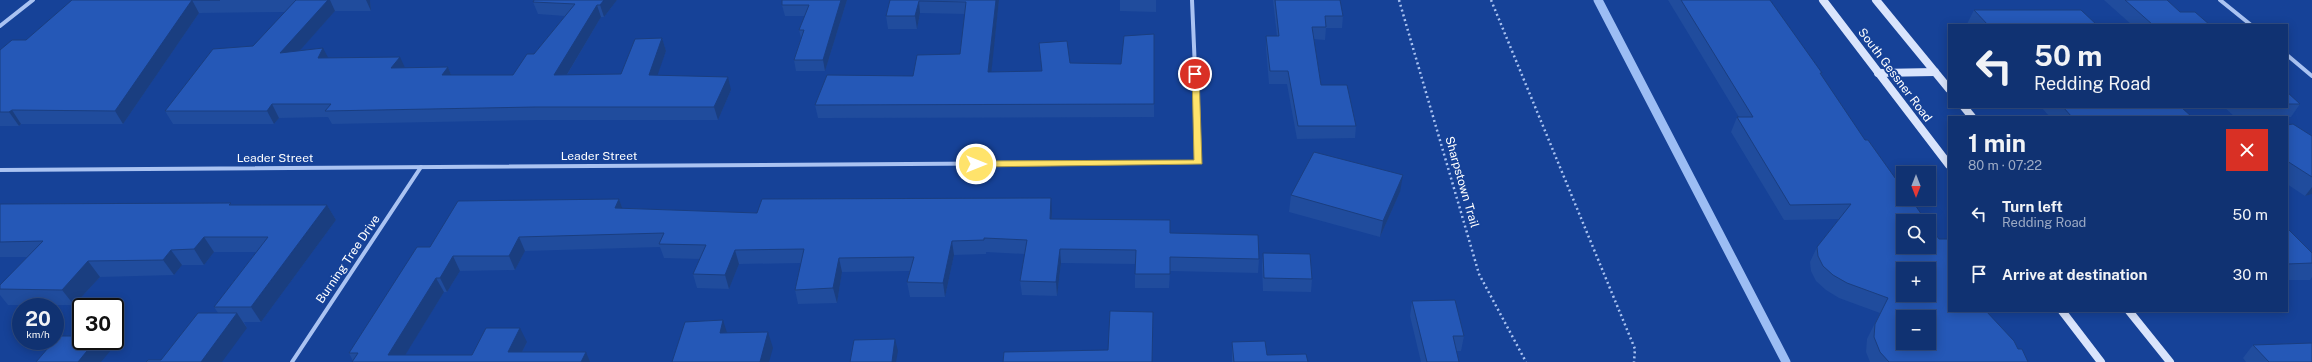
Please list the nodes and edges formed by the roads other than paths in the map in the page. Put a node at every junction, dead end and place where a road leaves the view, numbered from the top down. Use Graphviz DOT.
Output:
graph roads {
  1 [pos="33,0"];
  2 [pos="1192,0"];
  3 [pos="1823,0"];
  4 [pos="1876,0"];
  5 [pos="2220,0"];
  6 [pos="2250,24"];
  7 [pos="0,26"];
  8 [pos="2288,56"];
  9 [pos="1935,72"];
  10 [pos="1878,73"];
  11 [pos="2312,76"];
  12 [pos="1948,88"];
  13 [pos="1965,108"];
  14 [pos="1971,116"];
  15 [pos="1948,164"];
  16 [pos="421,167"];
  17 [pos="0,170"];
  18 [pos="2063,312"];
  19 [pos="2130,312"];
  20 [pos="292,362"];
  21 [pos="2101,362"];
  22 [pos="2170,362"];
  1 -- 7 [label="street"];
  2 -- 16 [label="street, Leader Street"];
  3 -- 10 [label="main road, South Gessner Road"];
  4 -- 9 [label="main road"];
  5 -- 6 [label="street"];
  8 -- 11 [label="street"];
  9 -- 10 [label="main road"];
  9 -- 12 [label="main road"];
  10 -- 15 [label="main road, South Gessner Road"];
  13 -- 14 [label="main road"];
  16 -- 17 [label="street, Leader Street"];
  16 -- 20 [label="street, Burning Tree Drive"];
  18 -- 21 [label="main road"];
  19 -- 22 [label="main road"];
}
